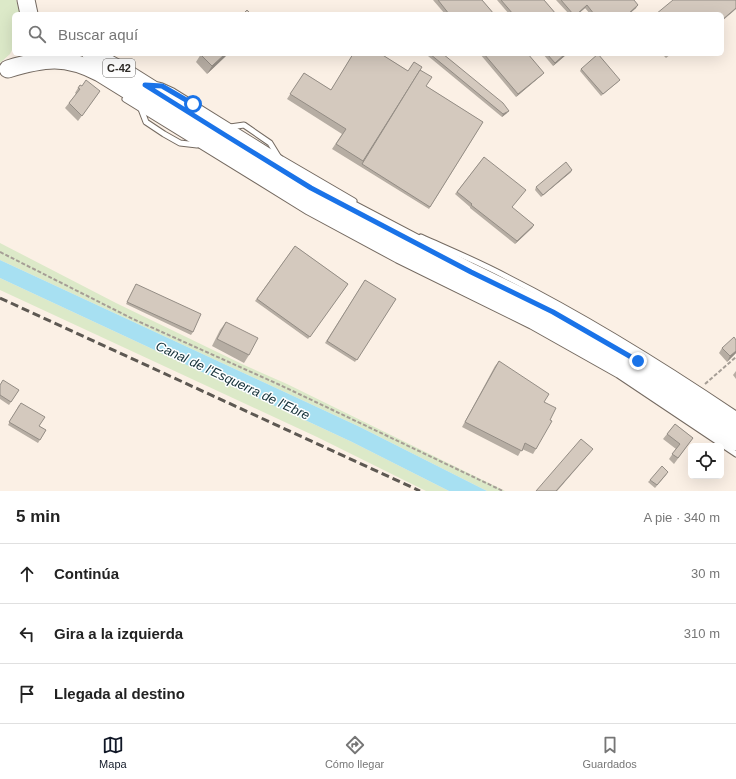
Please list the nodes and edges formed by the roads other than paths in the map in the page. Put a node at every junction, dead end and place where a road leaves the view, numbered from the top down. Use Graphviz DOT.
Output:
graph roads {
  1 [pos="18,56"];
  2 [pos="90,60"];
  3 [pos="4,71"];
  4 [pos="107,85"];
  5 [pos="145,85"];
  6 [pos="118,93"];
  7 [pos="141,109"];
  8 [pos="230,127"];
  9 [pos="199,145"];
  10 [pos="279,157"];
  11 [pos="361,206"];
  12 [pos="414,233"];
  13 [pos="736,414"];
  14 [pos="736,426"];
  15 [pos="736,442"];
  16 [pos="736,454"];
  1 -- 3 [label="main road, C-42"];
  2 -- 3 [label="main road, C-42"];
  2 -- 4 [label="lane"];
  2 -- 5 [label="main road, C-42"];
  2 -- 15 [label="main road, C-42"];
  5 -- 8 [label="lane"];
  5 -- 14 [label="main road, C-42"];
  6 -- 7 [label="lane"];
  7 -- 9 [label="lane"];
  7 -- 9 [label="lane"];
  8 -- 10 [label="lane"];
  8 -- 10 [label="lane"];
  9 -- 16 [label="lane"];
  10 -- 11 [label="lane"];
  12 -- 13 [label="lane"];
}
